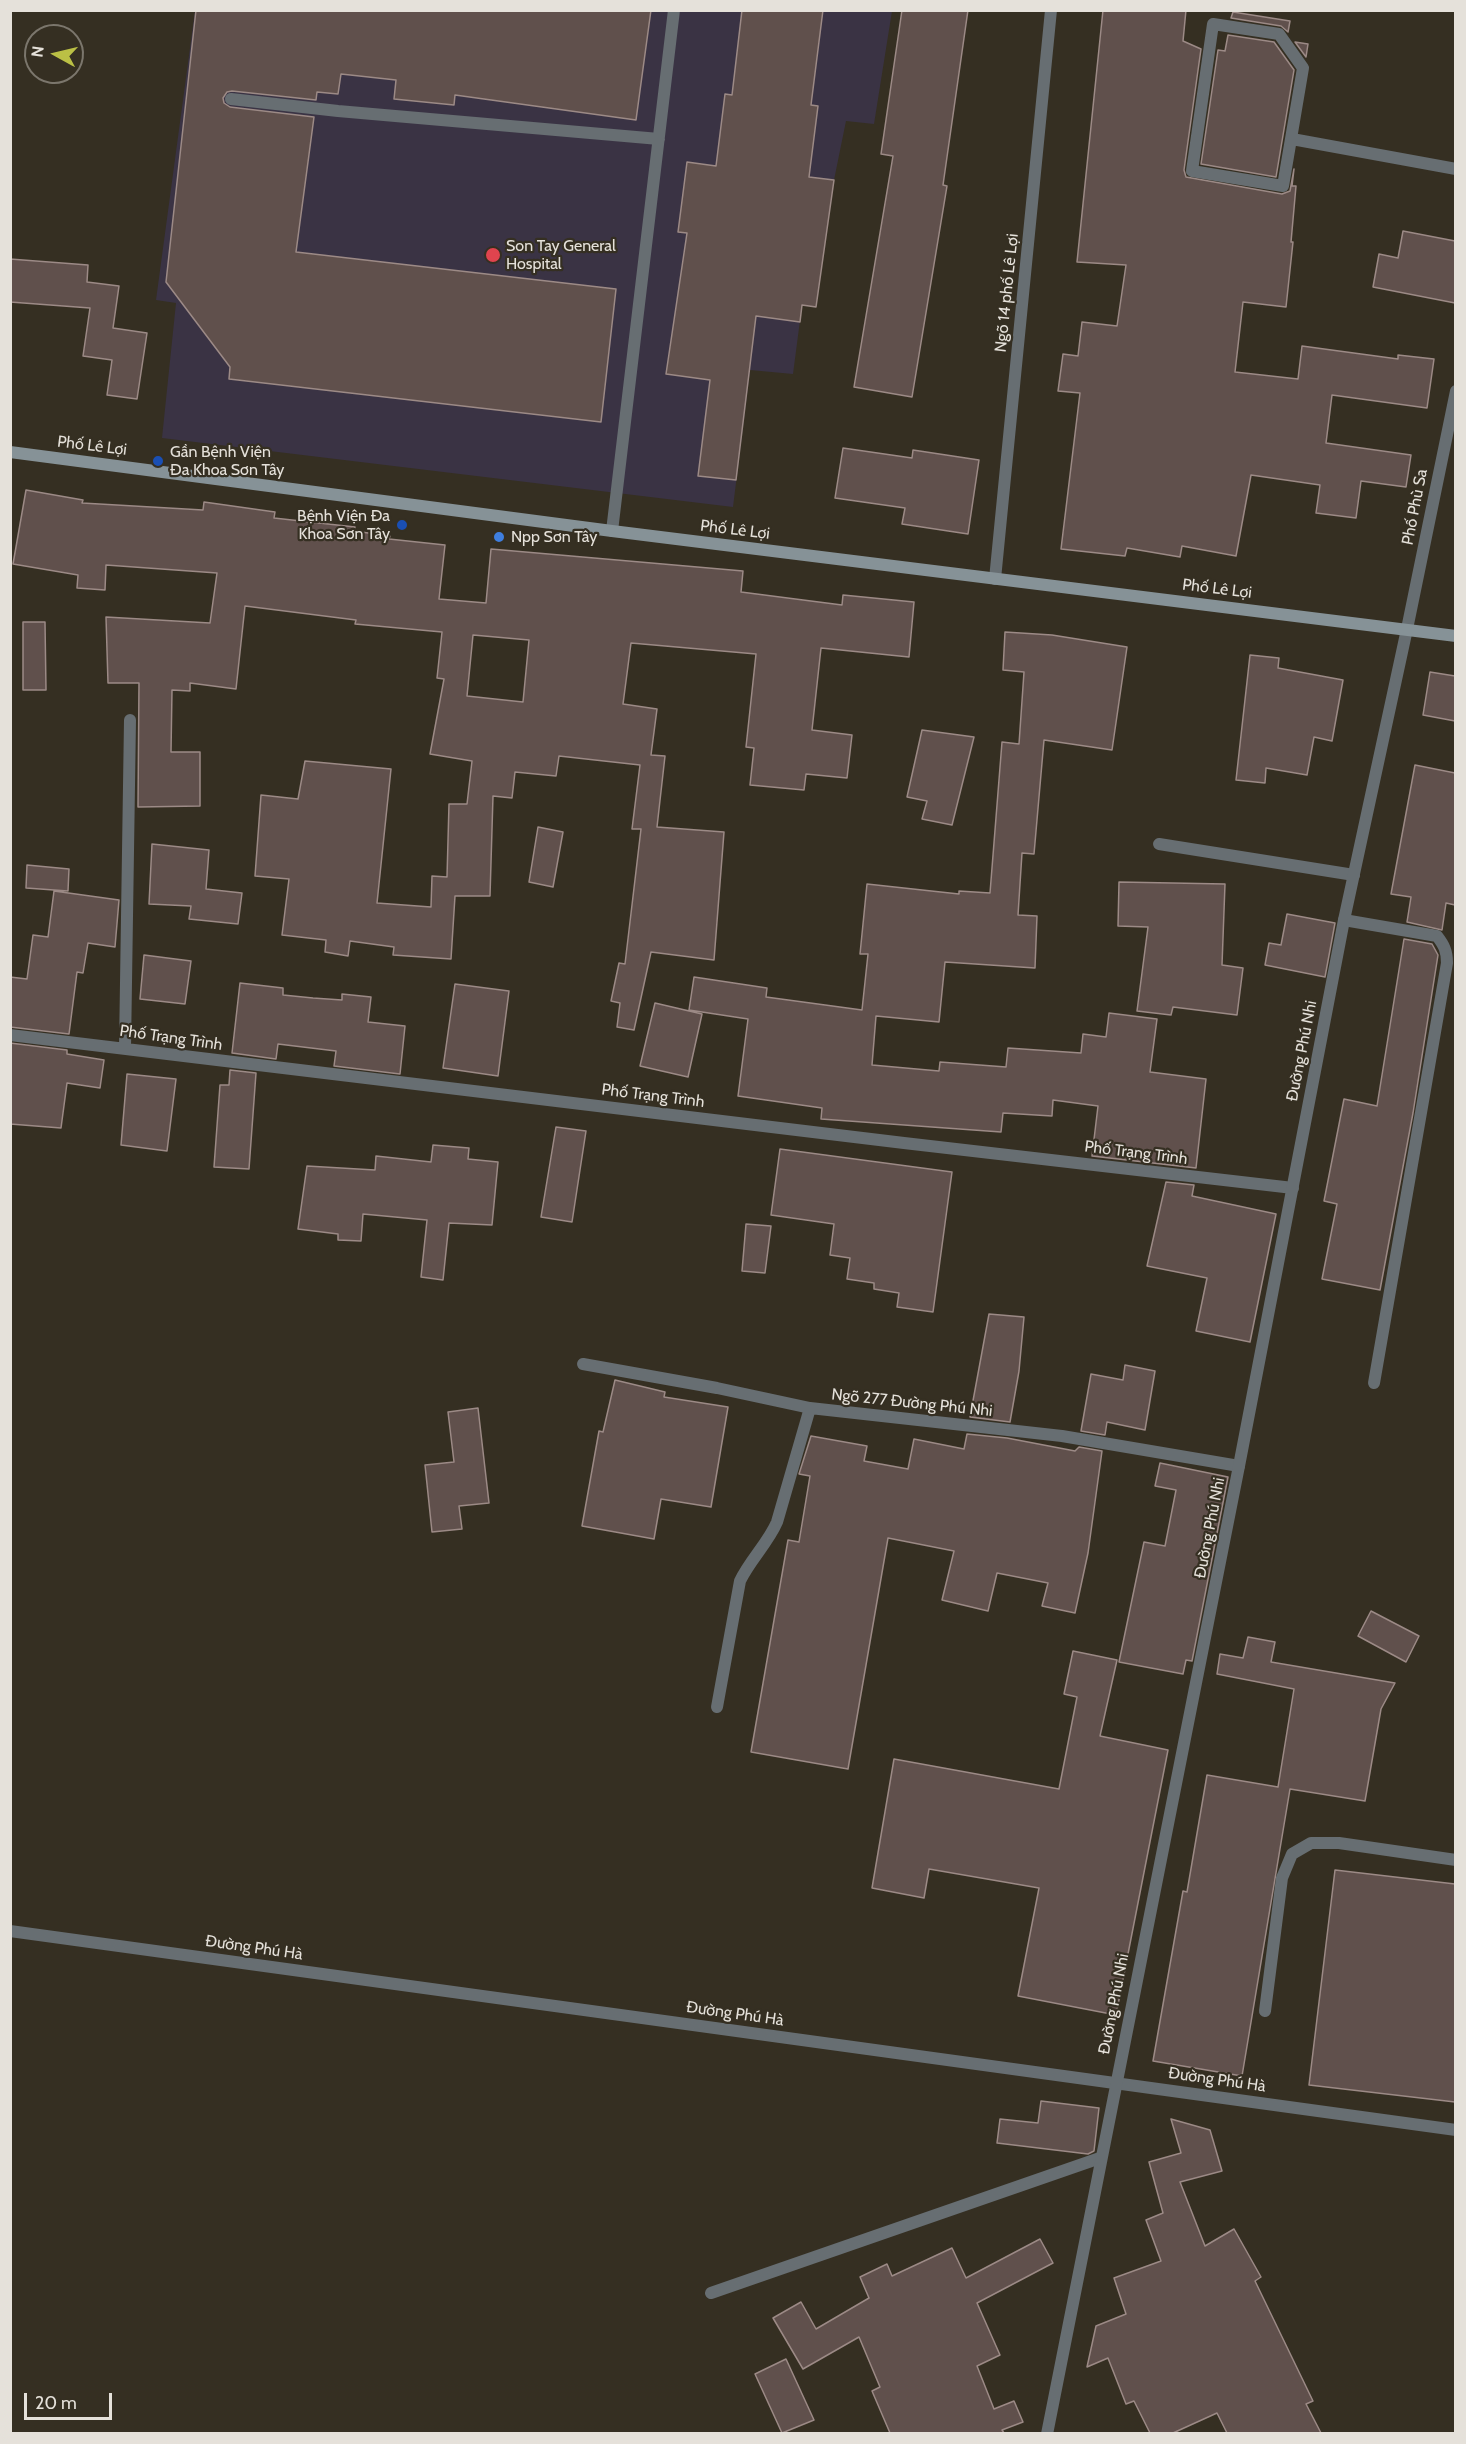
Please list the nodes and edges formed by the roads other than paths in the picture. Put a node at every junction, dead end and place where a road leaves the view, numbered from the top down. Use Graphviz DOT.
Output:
graph roads {
  1 [pos="674,10"];
  2 [pos="1051,10"];
  3 [pos="231,99"];
  4 [pos="659,139"];
  5 [pos="1292,139"];
  6 [pos="1455,169"];
  7 [pos="1455,391"];
  8 [pos="10,452"];
  9 [pos="612,531"];
  10 [pos="995,579"];
  11 [pos="1407,629"];
  12 [pos="1455,636"];
  13 [pos="130,720"];
  14 [pos="1159,844"];
  15 [pos="1354,875"];
  16 [pos="1344,920"];
  17 [pos="10,1035"];
  18 [pos="125,1048"];
  19 [pos="1293,1188"];
  20 [pos="583,1364"];
  21 [pos="1374,1383"];
  22 [pos="810,1408"];
  23 [pos="1239,1466"];
  24 [pos="717,1707"];
  25 [pos="1455,1860"];
  26 [pos="10,1931"];
  27 [pos="1265,2011"];
  28 [pos="1115,2083"];
  29 [pos="1455,2130"];
  30 [pos="1100,2158"];
  31 [pos="711,2293"];
  32 [pos="1047,2433"];
  1 -- 4 [label="street"];
  2 -- 10 [label="street, Ngõ 14 phố Lê Lợi"];
  3 -- 4 [label="street"];
  4 -- 9 [label="street"];
  5 -- 5 [label="street"];
  5 -- 6 [label="street"];
  7 -- 11 [label="street, Phố Phù Sa"];
  8 -- 9 [label="main road, Phố Lê Lợi"];
  9 -- 10 [label="main road, Phố Lê Lợi"];
  10 -- 11 [label="main road, Phố Lê Lợi"];
  11 -- 12 [label="main road, Phố Lê Lợi"];
  11 -- 15 [label="street, Đường Phú Nhi"];
  13 -- 18 [label="street"];
  14 -- 15 [label="street"];
  15 -- 16 [label="street, Đường Phú Nhi"];
  16 -- 19 [label="street, Đường Phú Nhi"];
  16 -- 21 [label="street"];
  17 -- 18 [label="street, Phố Trạng Trình"];
  18 -- 19 [label="street, Phố Trạng Trình"];
  19 -- 23 [label="street, Đường Phú Nhi"];
  20 -- 22 [label="street, Ngõ 277 Đường Phú Nhi"];
  22 -- 23 [label="street, Ngõ 277 Đường Phú Nhi"];
  22 -- 24 [label="street"];
  23 -- 28 [label="street, Đường Phú Nhi"];
  25 -- 27 [label="street"];
  26 -- 28 [label="street, Đường Phú Hà"];
  28 -- 29 [label="street, Đường Phú Hà"];
  28 -- 30 [label="street, Đường Phú Nhi"];
  30 -- 31 [label="street"];
  30 -- 32 [label="street, Đường Phú Nhi"];
}
